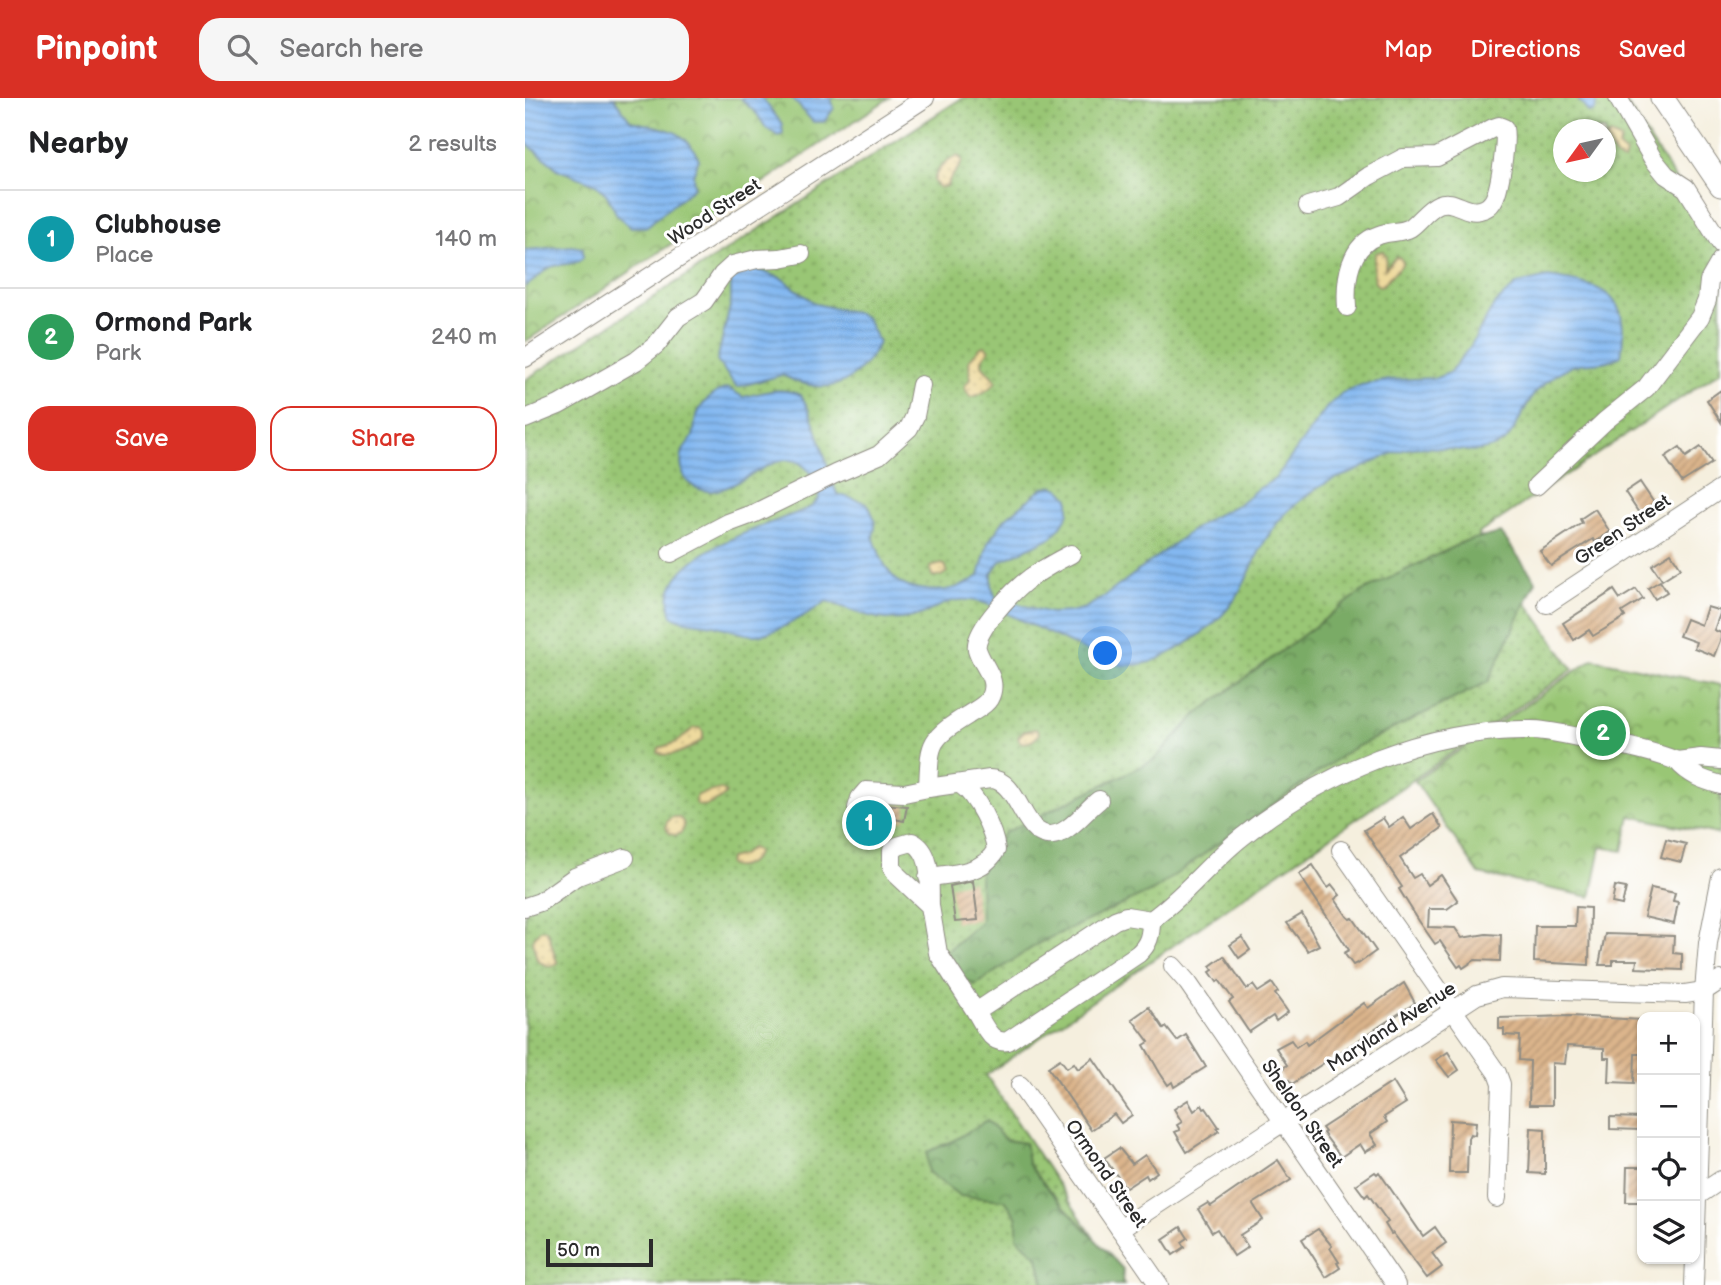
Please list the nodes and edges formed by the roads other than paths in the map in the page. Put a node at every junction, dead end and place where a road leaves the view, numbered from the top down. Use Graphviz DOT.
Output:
graph roads {
  1 [pos="925,98"];
  2 [pos="1618,98"];
  3 [pos="1662,98"];
  4 [pos="1720,182"];
  5 [pos="1308,206"];
  6 [pos="1721,244"];
  7 [pos="801,254"];
  8 [pos="1721,260"];
  9 [pos="1347,307"];
  10 [pos="525,358"];
  11 [pos="921,385"];
  12 [pos="525,419"];
  13 [pos="1536,486"];
  14 [pos="1721,489"];
  15 [pos="671,553"];
  16 [pos="1071,554"];
  17 [pos="1547,604"];
  18 [pos="1721,760"];
  19 [pos="1677,761"];
  20 [pos="960,784"];
  21 [pos="1721,785"];
  22 [pos="927,788"];
  23 [pos="1099,800"];
  24 [pos="857,808"];
  25 [pos="1341,850"];
  26 [pos="625,858"];
  27 [pos="928,877"];
  28 [pos="1721,877"];
  29 [pos="930,906"];
  30 [pos="525,907"];
  31 [pos="1151,920"];
  32 [pos="1173,966"];
  33 [pos="1721,980"];
  34 [pos="1704,991"];
  35 [pos="1453,1010"];
  36 [pos="976,1012"];
  37 [pos="1020,1085"];
  38 [pos="1283,1122"];
  39 [pos="1699,1138"];
  40 [pos="1721,1180"];
  41 [pos="1700,1194"];
  42 [pos="1497,1198"];
  43 [pos="1120,1229"];
  44 [pos="1695,1264"];
  45 [pos="1159,1285"];
  46 [pos="1396,1285"];
  47 [pos="1694,1285"];
  1 -- 10 [label="street, Wood Street"];
  2 -- 6 [label="street"];
  3 -- 4 [label="main road"];
  5 -- 9 [label="street"];
  7 -- 12 [label="street"];
  8 -- 13 [label="street"];
  11 -- 15 [label="street"];
  14 -- 17 [label="street, Green Street"];
  16 -- 22 [label="street"];
  18 -- 19 [label="street"];
  19 -- 21 [label="street"];
  19 -- 31 [label="street"];
  20 -- 22 [label="street"];
  20 -- 23 [label="street"];
  20 -- 27 [label="street"];
  22 -- 24 [label="street"];
  25 -- 35 [label="street"];
  26 -- 30 [label="street"];
  27 -- 29 [label="street"];
  27 -- 29 [label="street"];
  28 -- 34 [label="street"];
  29 -- 36 [label="street"];
  31 -- 36 [label="street"];
  31 -- 36 [label="street"];
  32 -- 38 [label="street, Sheldon Street"];
  33 -- 34 [label="street, Maryland Avenue"];
  34 -- 35 [label="street, Maryland Avenue"];
  34 -- 39 [label="street"];
  35 -- 38 [label="street, Maryland Avenue"];
  35 -- 42 [label="street"];
  37 -- 43 [label="street, Ormond Street"];
  38 -- 43 [label="street, Maryland Avenue"];
  38 -- 46 [label="street, Sheldon Street"];
  40 -- 41 [label="street"];
  43 -- 45 [label="street, Ormond Street"];
  44 -- 47 [label="street"];
}
